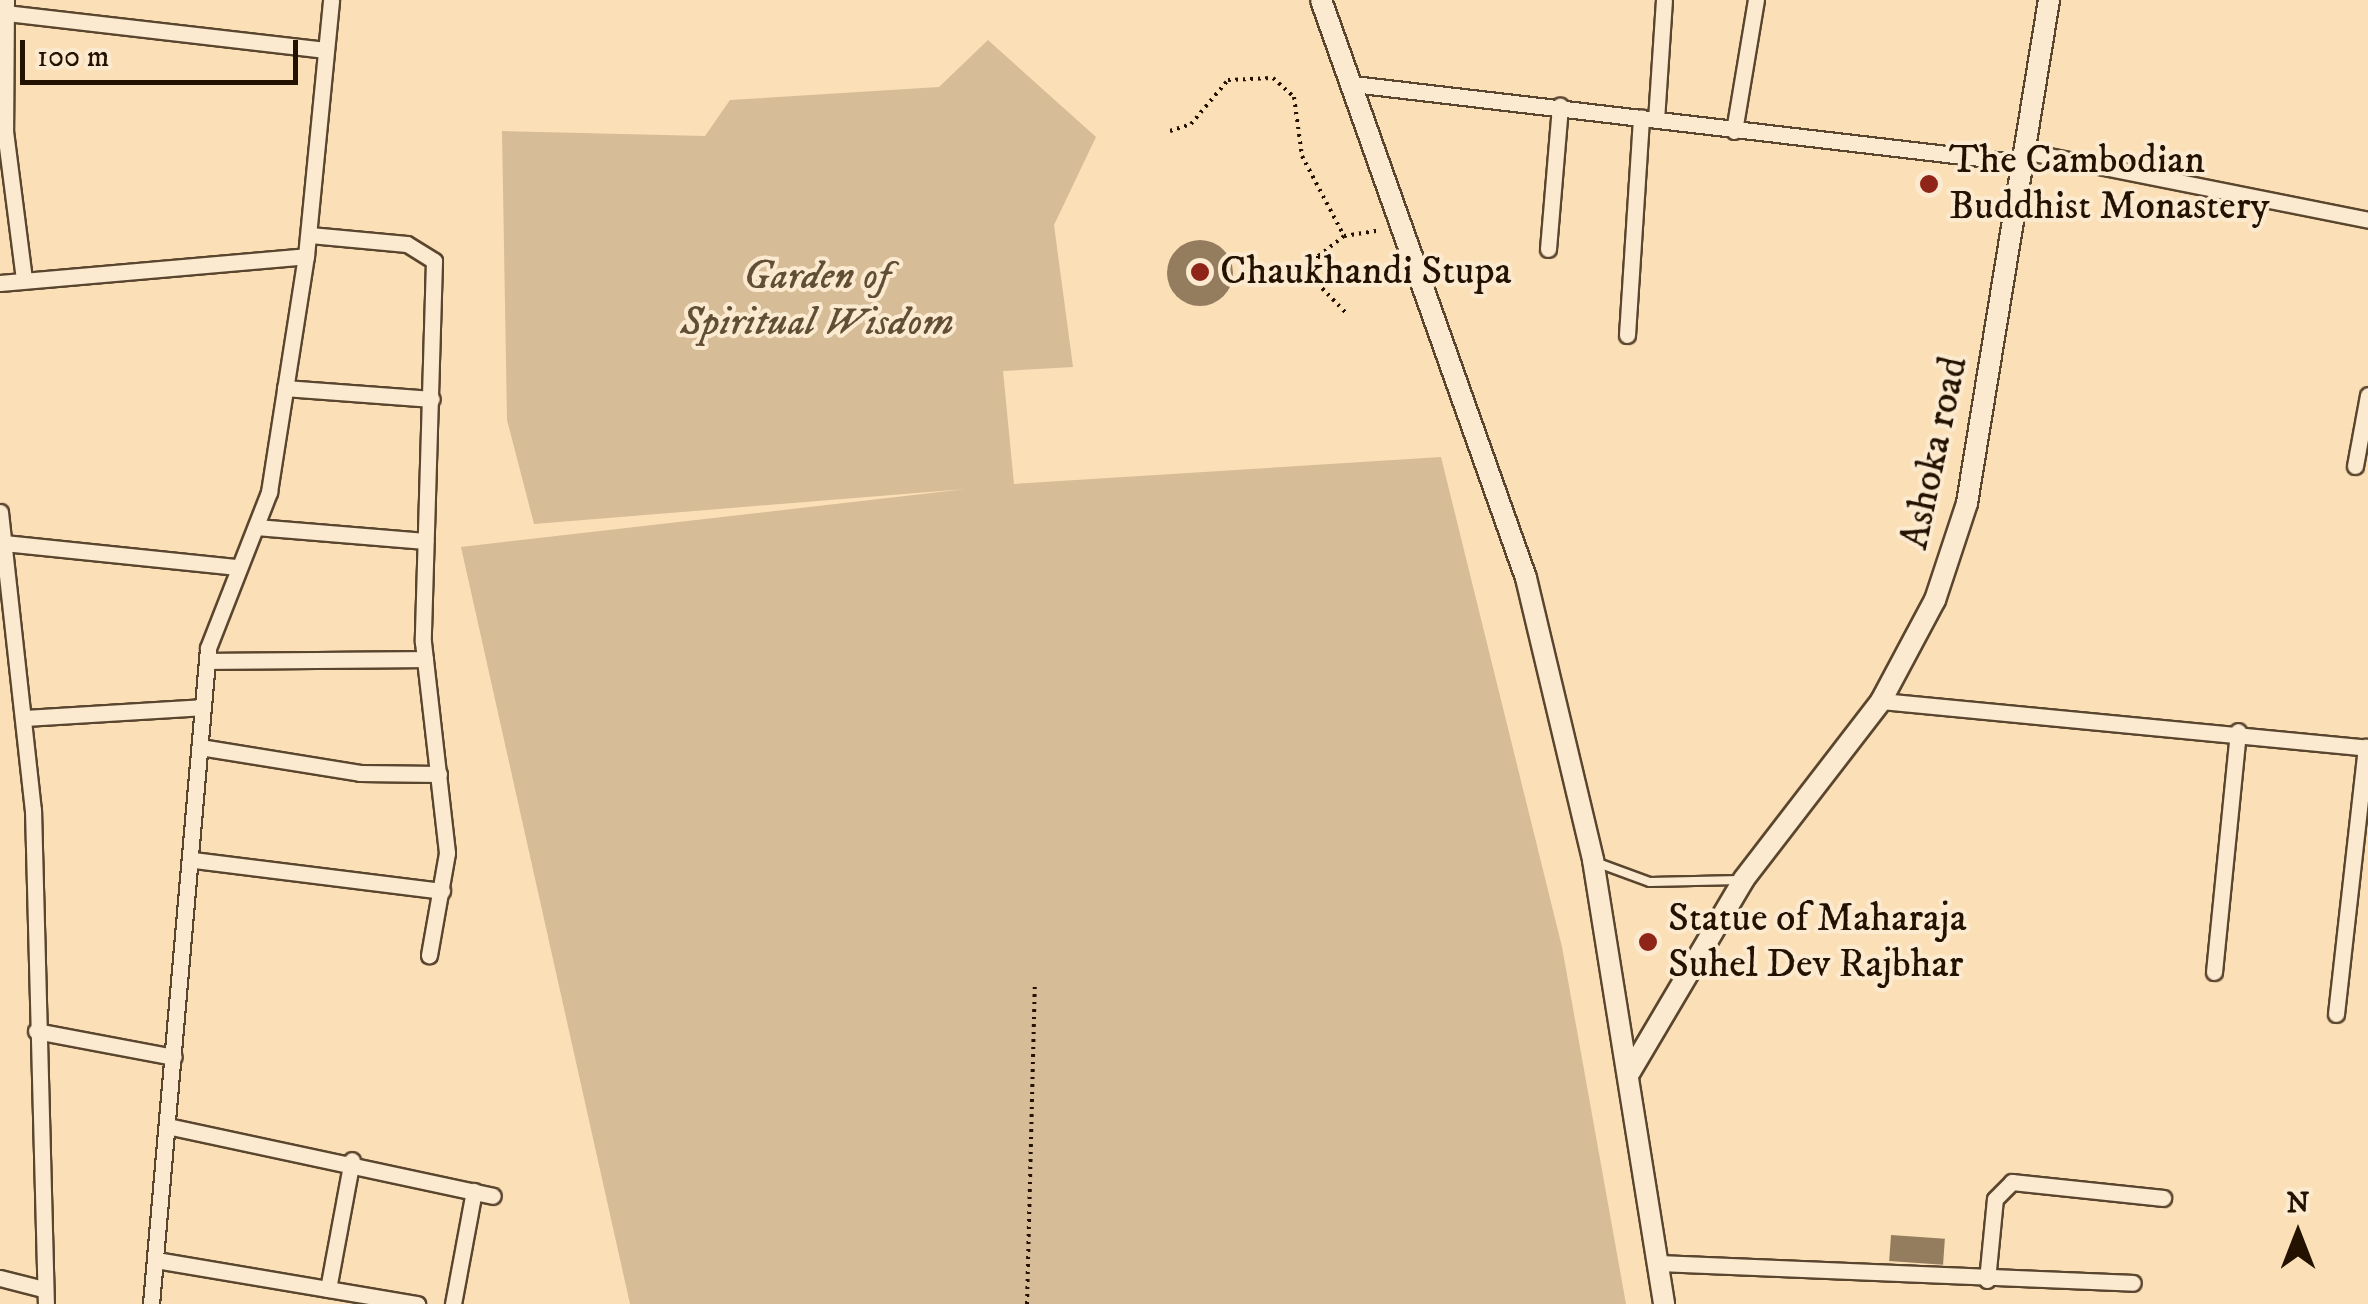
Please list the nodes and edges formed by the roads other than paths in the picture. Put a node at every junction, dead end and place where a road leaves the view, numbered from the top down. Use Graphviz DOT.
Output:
graph roads {
  1 [pos="330,0"];
  2 [pos="1321,0"];
  3 [pos="1664,0"];
  4 [pos="1756,0"];
  5 [pos="2048,0"];
  6 [pos="6,7"];
  7 [pos="325,50"];
  8 [pos="1353,84"];
  9 [pos="1560,106"];
  10 [pos="1648,118"];
  11 [pos="1734,131"];
  12 [pos="2023,157"];
  13 [pos="2368,220"];
  14 [pos="310,234"];
  15 [pos="1548,249"];
  16 [pos="306,256"];
  17 [pos="24,280"];
  18 [pos="0,283"];
  19 [pos="1627,335"];
  20 [pos="285,388"];
  21 [pos="2368,395"];
  22 [pos="432,399"];
  23 [pos="2355,466"];
  24 [pos="0,512"];
  25 [pos="256,527"];
  26 [pos="424,542"];
  27 [pos="4,543"];
  28 [pos="238,567"];
  29 [pos="425,659"];
  30 [pos="206,661"];
  31 [pos="0,670"];
  32 [pos="19,674"];
  33 [pos="1881,701"];
  34 [pos="202,707"];
  35 [pos="24,718"];
  36 [pos="2238,732"];
  37 [pos="200,747"];
  38 [pos="2367,748"];
  39 [pos="440,774"];
  40 [pos="194,860"];
  41 [pos="1593,860"];
  42 [pos="1744,880"];
  43 [pos="442,891"];
  44 [pos="429,955"];
  45 [pos="2214,972"];
  46 [pos="2336,1014"];
  47 [pos="36,1031"];
  48 [pos="174,1057"];
  49 [pos="1630,1072"];
  50 [pos="167,1126"];
  51 [pos="352,1160"];
  52 [pos="474,1191"];
  53 [pos="493,1196"];
  54 [pos="2162,1198"];
  55 [pos="156,1260"];
  56 [pos="1660,1263"];
  57 [pos="0,1278"];
  58 [pos="1987,1280"];
  59 [pos="2133,1283"];
  60 [pos="328,1289"];
  61 [pos="44,1296"];
  62 [pos="151,1304"];
  63 [pos="418,1304"];
  64 [pos="452,1304"];
  65 [pos="1664,1304"];
  1 -- 7 [label="street"];
  2 -- 8 [label="street"];
  3 -- 10 [label="street"];
  4 -- 11 [label="street"];
  5 -- 12 [label="street, Ashoka road"];
  6 -- 7 [label="street"];
  6 -- 17 [label="street"];
  7 -- 14 [label="street"];
  8 -- 9 [label="street"];
  8 -- 41 [label="street"];
  9 -- 10 [label="street"];
  9 -- 15 [label="street"];
  10 -- 11 [label="street"];
  10 -- 19 [label="street"];
  11 -- 12 [label="street"];
  12 -- 13 [label="street"];
  12 -- 33 [label="street, Ashoka road"];
  14 -- 16 [label="street"];
  14 -- 22 [label="street"];
  16 -- 17 [label="street"];
  16 -- 20 [label="street"];
  17 -- 18 [label="street"];
  20 -- 22 [label="street"];
  20 -- 25 [label="street"];
  21 -- 23 [label="street"];
  22 -- 26 [label="street"];
  24 -- 27 [label="street"];
  25 -- 26 [label="street"];
  25 -- 28 [label="street"];
  26 -- 29 [label="street"];
  27 -- 28 [label="street"];
  27 -- 32 [label="street"];
  28 -- 30 [label="street"];
  29 -- 30 [label="street"];
  29 -- 39 [label="street"];
  30 -- 34 [label="street"];
  31 -- 32 [label="street"];
  32 -- 35 [label="street"];
  33 -- 36 [label="street"];
  33 -- 42 [label="street, Ashoka road"];
  34 -- 35 [label="street"];
  34 -- 37 [label="street"];
  35 -- 47 [label="street"];
  36 -- 38 [label="street"];
  36 -- 45 [label="street"];
  37 -- 39 [label="street"];
  37 -- 40 [label="street"];
  38 -- 46 [label="street"];
  39 -- 43 [label="street"];
  40 -- 43 [label="street"];
  40 -- 48 [label="street"];
  41 -- 42 [label="lane"];
  41 -- 49 [label="street"];
  42 -- 49 [label="street, Ashoka road"];
  43 -- 44 [label="street"];
  47 -- 48 [label="street"];
  47 -- 61 [label="street"];
  48 -- 50 [label="street"];
  49 -- 56 [label="street"];
  50 -- 51 [label="street"];
  50 -- 55 [label="street"];
  51 -- 52 [label="street"];
  51 -- 60 [label="street"];
  52 -- 53 [label="street"];
  52 -- 64 [label="street"];
  54 -- 58 [label="street"];
  55 -- 60 [label="street"];
  55 -- 62 [label="street"];
  56 -- 58 [label="street"];
  56 -- 65 [label="street"];
  57 -- 61 [label="street"];
  58 -- 59 [label="street"];
  60 -- 63 [label="street"];
}
